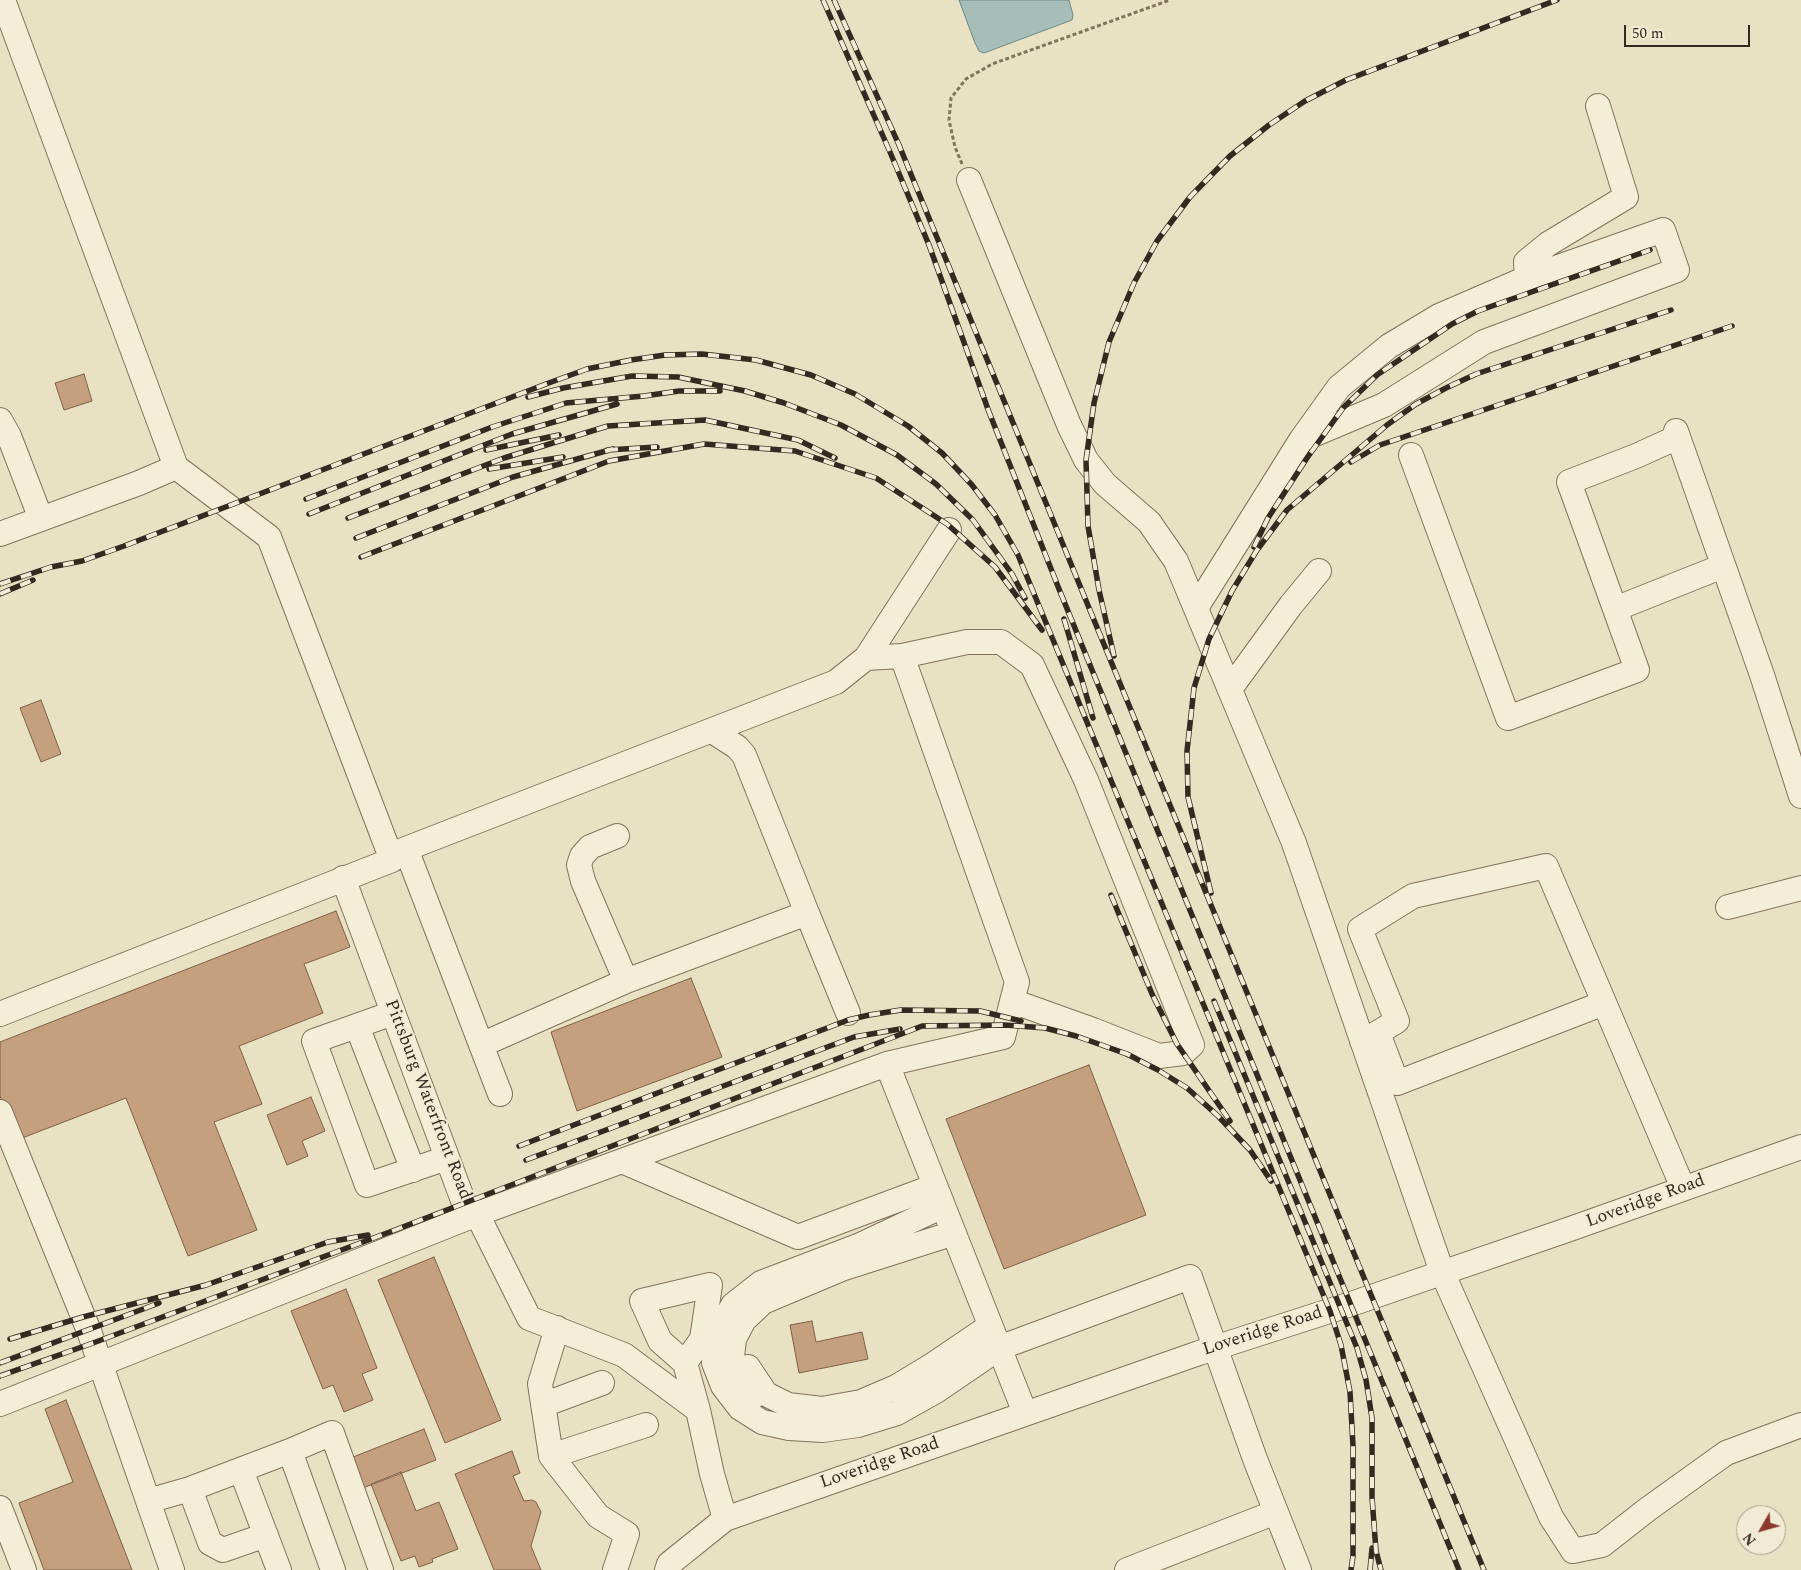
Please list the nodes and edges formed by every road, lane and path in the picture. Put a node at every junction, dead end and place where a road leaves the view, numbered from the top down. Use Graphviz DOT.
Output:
graph roads {
  1 [pos="3,0"];
  2 [pos="1170,0"];
  3 [pos="1598,106"];
  4 [pos="970,180"];
  5 [pos="1527,278"];
  6 [pos="0,420"];
  7 [pos="1301,440"];
  8 [pos="1411,456"];
  9 [pos="176,468"];
  10 [pos="41,519"];
  11 [pos="948,530"];
  12 [pos="0,534"];
  13 [pos="1723,566"];
  14 [pos="1319,571"];
  15 [pos="1196,608"];
  16 [pos="1615,609"];
  17 [pos="902,656"];
  18 [pos="866,658"];
  19 [pos="1230,689"];
  20 [pos="712,730"];
  21 [pos="1801,796"];
  22 [pos="617,836"];
  23 [pos="398,852"];
  24 [pos="343,878"];
  25 [pos="1801,888"];
  26 [pos="1728,907"];
  27 [pos="807,913"];
  28 [pos="626,981"];
  29 [pos="1012,1001"];
  30 [pos="1604,1003"];
  31 [pos="848,1012"];
  32 [pos="393,1013"];
  33 [pos="0,1014"];
  34 [pos="357,1026"];
  35 [pos="1370,1037"];
  36 [pos="481,1044"];
  37 [pos="887,1064"];
  38 [pos="500,1094"];
  39 [pos="0,1112"];
  40 [pos="1801,1147"];
  41 [pos="447,1158"];
  42 [pos="622,1161"];
  43 [pos="413,1170"];
  44 [pos="1683,1188"];
  45 [pos="939,1196"];
  46 [pos="476,1214"];
  47 [pos="954,1233"];
  48 [pos="1442,1272"];
  49 [pos="557,1328"];
  50 [pos="995,1337"];
  51 [pos="1216,1347"];
  52 [pos="100,1363"];
  53 [pos="685,1363"];
  54 [pos="602,1384"];
  55 [pos="0,1404"];
  56 [pos="543,1405"];
  57 [pos="698,1410"];
  58 [pos="1025,1413"];
  59 [pos="646,1425"];
  60 [pos="1801,1425"];
  61 [pos="290,1450"];
  62 [pos="551,1456"];
  63 [pos="240,1470"];
  64 [pos="190,1489"];
  65 [pos="148,1502"];
  66 [pos="0,1508"];
  67 [pos="1276,1512"];
  68 [pos="725,1519"];
  69 [pos="266,1535"];
  70 [pos="5,1536"];
  71 [pos="24,1570"];
  72 [pos="172,1570"];
  73 [pos="279,1570"];
  74 [pos="333,1570"];
  75 [pos="381,1570"];
  76 [pos="615,1570"];
  77 [pos="667,1570"];
  78 [pos="1127,1570"];
  79 [pos="1298,1570"];
  1 -- 9 [label="street"];
  2 -- 4 [label="path"];
  3 -- 5 [label="street"];
  4 -- 15 [label="street"];
  5 -- 7 [label="street"];
  5 -- 7 [label="street"];
  6 -- 10 [label="street"];
  7 -- 15 [label="street"];
  8 -- 16 [label="street"];
  9 -- 10 [label="street"];
  9 -- 23 [label="street"];
  10 -- 12 [label="street"];
  11 -- 18 [label="street"];
  13 -- 16 [label="street"];
  13 -- 16 [label="street"];
  13 -- 21 [label="street"];
  14 -- 19 [label="street"];
  15 -- 19 [label="street"];
  17 -- 18 [label="street"];
  17 -- 29 [label="street"];
  17 -- 29 [label="street"];
  18 -- 20 [label="street"];
  19 -- 35 [label="street"];
  20 -- 23 [label="street"];
  20 -- 27 [label="street"];
  22 -- 28 [label="street"];
  23 -- 24 [label="street"];
  23 -- 36 [label="street"];
  24 -- 32 [label="street, Pittsburg Waterfront Road"];
  24 -- 33 [label="street"];
  25 -- 26 [label="street"];
  27 -- 28 [label="street"];
  27 -- 31 [label="street"];
  28 -- 36 [label="street"];
  29 -- 37 [label="street"];
  30 -- 35 [label="street"];
  30 -- 35 [label="street"];
  30 -- 44 [label="street"];
  32 -- 34 [label="street"];
  32 -- 41 [label="street, Pittsburg Waterfront Road"];
  34 -- 43 [label="street"];
  34 -- 43 [label="street"];
  35 -- 48 [label="street"];
  36 -- 38 [label="street"];
  37 -- 42 [label="street"];
  37 -- 45 [label="street"];
  39 -- 52 [label="street"];
  40 -- 44 [label="street, Loveridge Road"];
  41 -- 43 [label="street"];
  41 -- 46 [label="street, Pittsburg Waterfront Road"];
  42 -- 45 [label="street"];
  42 -- 46 [label="street"];
  44 -- 48 [label="street, Loveridge Road"];
  45 -- 47 [label="street"];
  45 -- 50 [label="street"];
  46 -- 49 [label="street, Pittsburg Waterfront Road"];
  46 -- 52 [label="street"];
  47 -- 50 [label="street"];
  47 -- 50 [label="street"];
  48 -- 51 [label="street, Loveridge Road"];
  48 -- 60 [label="street"];
  49 -- 56 [label="street"];
  49 -- 57 [label="street, Pittsburg Waterfront Road"];
  50 -- 51 [label="street"];
  50 -- 58 [label="street"];
  51 -- 58 [label="street, Loveridge Road"];
  51 -- 67 [label="street"];
  52 -- 55 [label="street"];
  52 -- 65 [label="street"];
  53 -- 57 [label="street"];
  54 -- 56 [label="street"];
  56 -- 62 [label="street"];
  57 -- 68 [label="street"];
  58 -- 68 [label="street, Loveridge Road"];
  59 -- 62 [label="street"];
  61 -- 63 [label="street"];
  61 -- 74 [label="street"];
  61 -- 75 [label="street"];
  62 -- 76 [label="street"];
  63 -- 64 [label="street"];
  63 -- 69 [label="street"];
  64 -- 65 [label="street"];
  64 -- 69 [label="street"];
  65 -- 72 [label="street"];
  66 -- 70 [label="street"];
  67 -- 78 [label="street"];
  67 -- 79 [label="street"];
  68 -- 77 [label="street"];
  69 -- 73 [label="street"];
  70 -- 71 [label="street"];
}
